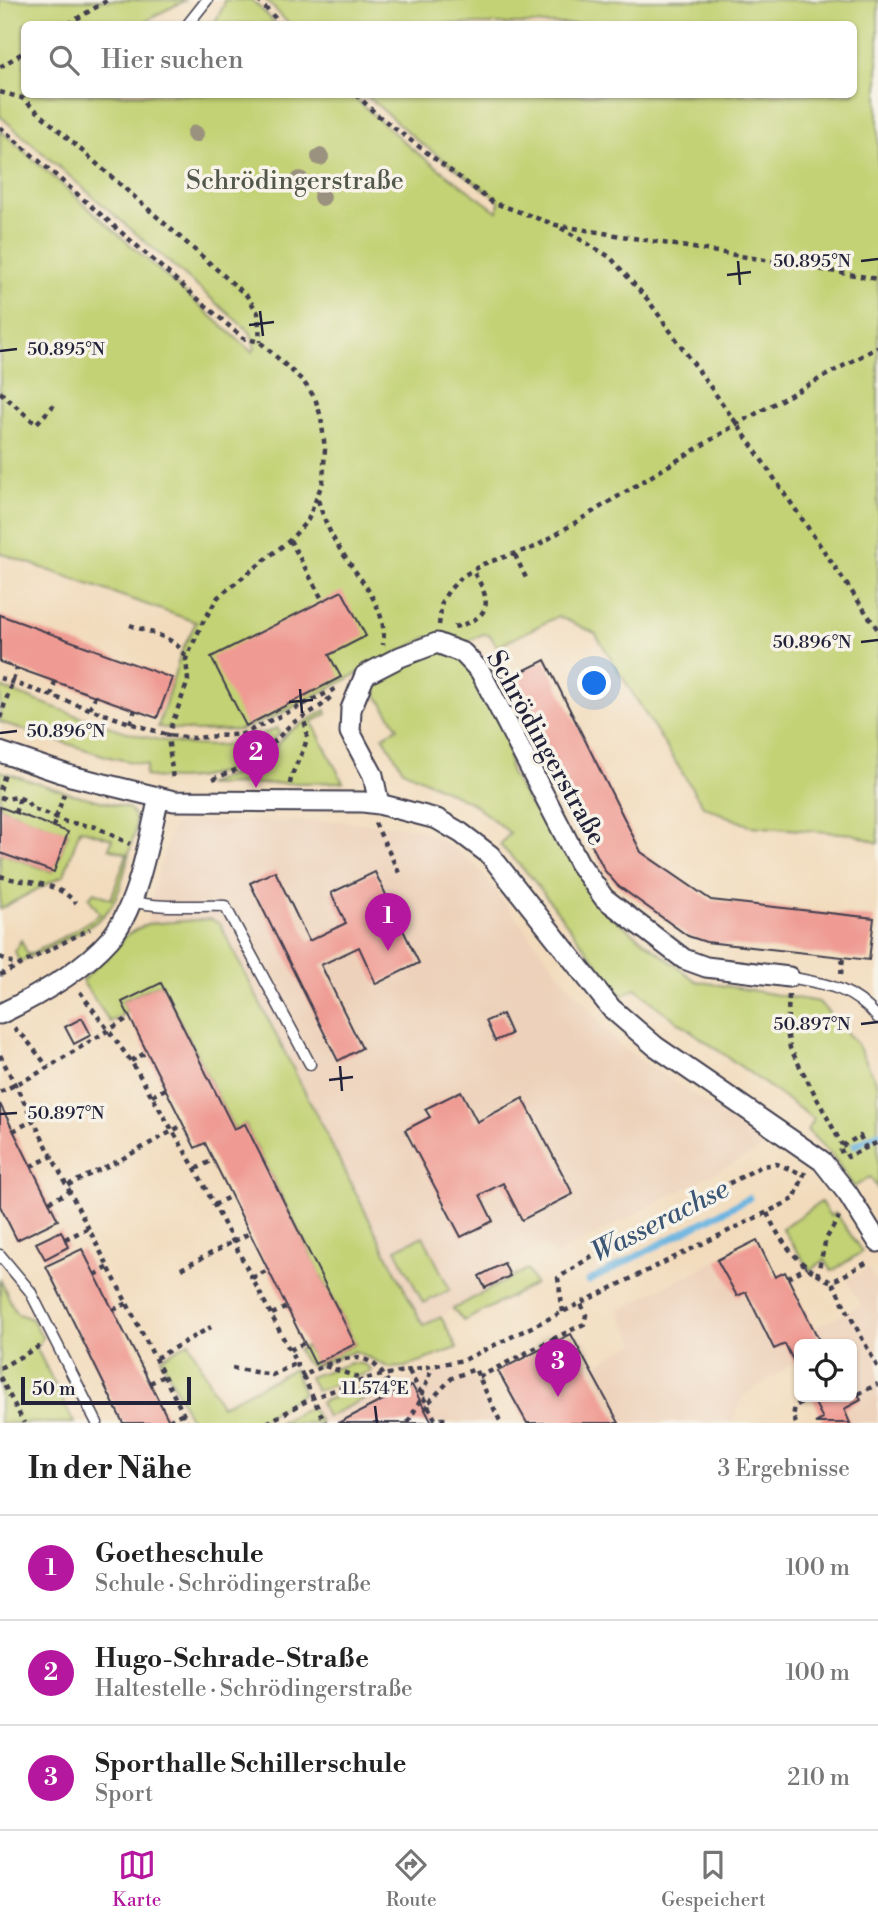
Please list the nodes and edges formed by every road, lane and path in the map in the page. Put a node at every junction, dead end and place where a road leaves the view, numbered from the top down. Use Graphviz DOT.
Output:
graph roads {
  1 [pos="108,0"];
  2 [pos="207,0"];
  3 [pos="258,0"];
  4 [pos="73,21"];
  5 [pos="190,21"];
  6 [pos="278,21"];
  7 [pos="21,54"];
  8 [pos="0,67"];
  9 [pos="0,92"];
  10 [pos="21,98"];
  11 [pos="22,98"];
  12 [pos="360,98"];
  13 [pos="0,127"];
  14 [pos="556,225"];
  15 [pos="878,279"];
  16 [pos="260,342"];
  17 [pos="878,347"];
  18 [pos="0,392"];
  19 [pos="54,405"];
  20 [pos="737,424"];
  21 [pos="318,500"];
  22 [pos="290,540"];
  23 [pos="515,555"];
  24 [pos="472,570"];
  25 [pos="526,578"];
  26 [pos="323,601"];
  27 [pos="130,625"];
  28 [pos="878,630"];
  29 [pos="438,635"];
  30 [pos="383,649"];
  31 [pos="186,659"];
  32 [pos="17,668"];
  33 [pos="0,678"];
  34 [pos="55,681"];
  35 [pos="12,682"];
  36 [pos="51,696"];
  37 [pos="95,696"];
  38 [pos="90,709"];
  39 [pos="135,710"];
  40 [pos="0,718"];
  41 [pos="302,718"];
  42 [pos="130,723"];
  43 [pos="167,735"];
  44 [pos="3,761"];
  45 [pos="202,783"];
  46 [pos="290,785"];
  47 [pos="65,789"];
  48 [pos="0,790"];
  49 [pos="166,791"];
  50 [pos="0,797"];
  51 [pos="20,799"];
  52 [pos="375,810"];
  53 [pos="15,813"];
  54 [pos="56,818"];
  55 [pos="53,827"];
  56 [pos="134,846"];
  57 [pos="400,875"];
  58 [pos="0,876"];
  59 [pos="131,901"];
  60 [pos="76,902"];
  61 [pos="90,929"];
  62 [pos="0,957"];
  63 [pos="843,957"];
  64 [pos="13,963"];
  65 [pos="841,974"];
  66 [pos="0,975"];
  67 [pos="68,976"];
  68 [pos="789,977"];
  69 [pos="130,1017"];
  70 [pos="878,1018"];
  71 [pos="3,1020"];
  72 [pos="108,1029"];
  73 [pos="147,1052"];
  74 [pos="0,1055"];
  75 [pos="131,1060"];
  76 [pos="310,1064"];
  77 [pos="48,1067"];
  78 [pos="16,1084"];
  79 [pos="165,1089"];
  80 [pos="0,1092"];
  81 [pos="152,1096"];
  82 [pos="35,1120"];
  83 [pos="183,1125"];
  84 [pos="13,1130"];
  85 [pos="173,1131"];
  86 [pos="878,1142"];
  87 [pos="866,1148"];
  88 [pos="856,1153"];
  89 [pos="53,1156"];
  90 [pos="213,1160"];
  91 [pos="31,1166"];
  92 [pos="807,1168"];
  93 [pos="195,1169"];
  94 [pos="804,1175"];
  95 [pos="68,1185"];
  96 [pos="71,1191"];
  97 [pos="232,1196"];
  98 [pos="49,1202"];
  99 [pos="214,1205"];
  100 [pos="766,1213"];
  101 [pos="841,1213"];
  102 [pos="89,1227"];
  103 [pos="250,1233"];
  104 [pos="65,1239"];
  105 [pos="233,1241"];
  106 [pos="878,1241"];
  107 [pos="0,1255"];
  108 [pos="866,1263"];
  109 [pos="109,1267"];
  110 [pos="807,1267"];
  111 [pos="181,1269"];
  112 [pos="268,1270"];
  113 [pos="95,1275"];
  114 [pos="817,1276"];
  115 [pos="252,1278"];
  116 [pos="788,1278"];
  117 [pos="832,1282"];
  118 [pos="128,1303"];
  119 [pos="582,1304"];
  120 [pos="287,1307"];
  121 [pos="113,1311"];
  122 [pos="563,1312"];
  123 [pos="271,1314"];
  124 [pos="211,1327"];
  125 [pos="304,1343"];
  126 [pos="290,1350"];
  127 [pos="44,1358"];
  128 [pos="156,1358"];
  129 [pos="297,1363"];
  130 [pos="324,1366"];
  131 [pos="432,1366"];
  132 [pos="0,1368"];
  133 [pos="232,1368"];
  134 [pos="878,1368"];
  135 [pos="409,1371"];
  136 [pos="385,1374"];
  137 [pos="164,1376"];
  138 [pos="303,1376"];
  139 [pos="0,1377"];
  140 [pos="479,1377"];
  141 [pos="364,1380"];
  142 [pos="150,1383"];
  143 [pos="878,1384"];
  144 [pos="394,1394"];
  145 [pos="859,1394"];
  146 [pos="421,1396"];
  147 [pos="312,1398"];
  148 [pos="803,1402"];
  149 [pos="425,1409"];
  150 [pos="183,1413"];
  151 [pos="447,1419"];
  152 [pos="169,1421"];
  153 [pos="408,1422"];
  154 [pos="24,1423"];
  155 [pos="97,1423"];
  156 [pos="188,1423"];
  157 [pos="267,1423"];
  158 [pos="324,1423"];
  159 [pos="501,1423"];
  160 [pos="796,1423"];
  1 -- 4 [label="path"];
  2 -- 5 [label="lane"];
  3 -- 6 [label="path"];
  7 -- 8 [label="path"];
  9 -- 10 [label="path"];
  11 -- 16 [label="path"];
  12 -- 14 [label="path"];
  13 -- 16 [label="path"];
  14 -- 15 [label="path"];
  14 -- 20 [label="path"];
  16 -- 21 [label="path"];
  17 -- 20 [label="path"];
  18 -- 19 [label="path"];
  20 -- 23 [label="path"];
  20 -- 28 [label="path"];
  21 -- 22 [label="path"];
  21 -- 30 [label="path"];
  22 -- 26 [label="path"];
  22 -- 31 [label="path"];
  23 -- 24 [label="path"];
  23 -- 25 [label="path"];
  24 -- 29 [label="path"];
  24 -- 29 [label="path"];
  27 -- 31 [label="path"];
  29 -- 52 [label="street"];
  29 -- 68 [label="street, Schrödingerstraße"];
  31 -- 43 [label="path"];
  32 -- 35 [label="path"];
  33 -- 35 [label="path"];
  34 -- 36 [label="path"];
  35 -- 36 [label="path"];
  35 -- 40 [label="path"];
  36 -- 38 [label="path"];
  37 -- 38 [label="path"];
  38 -- 42 [label="path"];
  39 -- 42 [label="path"];
  41 -- 43 [label="path"];
  41 -- 45 [label="path"];
  41 -- 46 [label="path"];
  42 -- 43 [label="path"];
  43 -- 49 [label="path"];
  44 -- 48 [label="path"];
  44 -- 49 [label="street"];
  47 -- 54 [label="path"];
  49 -- 52 [label="street"];
  49 -- 59 [label="street"];
  50 -- 51 [label="path"];
  51 -- 53 [label="path"];
  51 -- 54 [label="path"];
  52 -- 57 [label="path"];
  52 -- 106 [label="street"];
  54 -- 55 [label="path"];
  54 -- 56 [label="path"];
  58 -- 60 [label="path"];
  59 -- 67 [label="street"];
  59 -- 76 [label="lane"];
  61 -- 66 [label="path"];
  62 -- 64 [label="path"];
  63 -- 65 [label="path"];
  67 -- 71 [label="street"];
  67 -- 72 [label="path"];
  68 -- 70 [label="lane"];
  68 -- 87 [label="path"];
  69 -- 72 [label="path"];
  71 -- 77 [label="path"];
  72 -- 75 [label="path"];
  72 -- 77 [label="path"];
  73 -- 75 [label="path"];
  74 -- 78 [label="path"];
  75 -- 81 [label="path"];
  77 -- 78 [label="path"];
  78 -- 80 [label="path"];
  78 -- 82 [label="path"];
  79 -- 81 [label="path"];
  81 -- 85 [label="path"];
  82 -- 84 [label="path"];
  82 -- 89 [label="path"];
  83 -- 85 [label="path"];
  85 -- 93 [label="path"];
  85 -- 95 [label="path"];
  86 -- 87 [label="path"];
  87 -- 88 [label="path"];
  89 -- 91 [label="path"];
  89 -- 95 [label="path"];
  90 -- 93 [label="path"];
  92 -- 94 [label="path"];
  93 -- 99 [label="path"];
  94 -- 100 [label="path"];
  94 -- 122 [label="path"];
  95 -- 96 [label="path"];
  96 -- 98 [label="path"];
  96 -- 102 [label="path"];
  97 -- 99 [label="path"];
  99 -- 105 [label="path"];
  100 -- 110 [label="path"];
  100 -- 119 [label="path"];
  101 -- 114 [label="path"];
  102 -- 104 [label="path"];
  102 -- 109 [label="path"];
  103 -- 105 [label="path"];
  105 -- 111 [label="path"];
  105 -- 115 [label="path"];
  107 -- 155 [label="lane"];
  108 -- 117 [label="path"];
  109 -- 113 [label="path"];
  109 -- 118 [label="path"];
  110 -- 114 [label="path"];
  110 -- 116 [label="path"];
  112 -- 115 [label="path"];
  114 -- 117 [label="path"];
  115 -- 123 [label="path"];
  117 -- 134 [label="path"];
  118 -- 121 [label="path"];
  118 -- 128 [label="path"];
  119 -- 122 [label="path"];
  119 -- 140 [label="path"];
  120 -- 123 [label="path"];
  122 -- 131 [label="path"];
  123 -- 126 [label="path"];
  124 -- 128 [label="path"];
  125 -- 126 [label="path"];
  126 -- 129 [label="path"];
  127 -- 132 [label="path"];
  128 -- 137 [label="path"];
  129 -- 133 [label="path"];
  129 -- 138 [label="path"];
  130 -- 136 [label="path"];
  130 -- 138 [label="path"];
  130 -- 141 [label="path"];
  131 -- 135 [label="path"];
  131 -- 146 [label="path"];
  135 -- 136 [label="path"];
  135 -- 146 [label="path"];
  136 -- 141 [label="path"];
  136 -- 144 [label="path"];
  137 -- 142 [label="path"];
  137 -- 150 [label="path"];
  138 -- 147 [label="path"];
  139 -- 154 [label="path"];
  140 -- 149 [label="path, bridge"];
  140 -- 159 [label="path"];
  141 -- 147 [label="path"];
  143 -- 145 [label="path"];
  146 -- 151 [label="path"];
  146 -- 153 [label="path"];
  147 -- 157 [label="path"];
  147 -- 158 [label="path"];
  148 -- 160 [label="path"];
  150 -- 152 [label="path"];
  150 -- 156 [label="path"];
}
